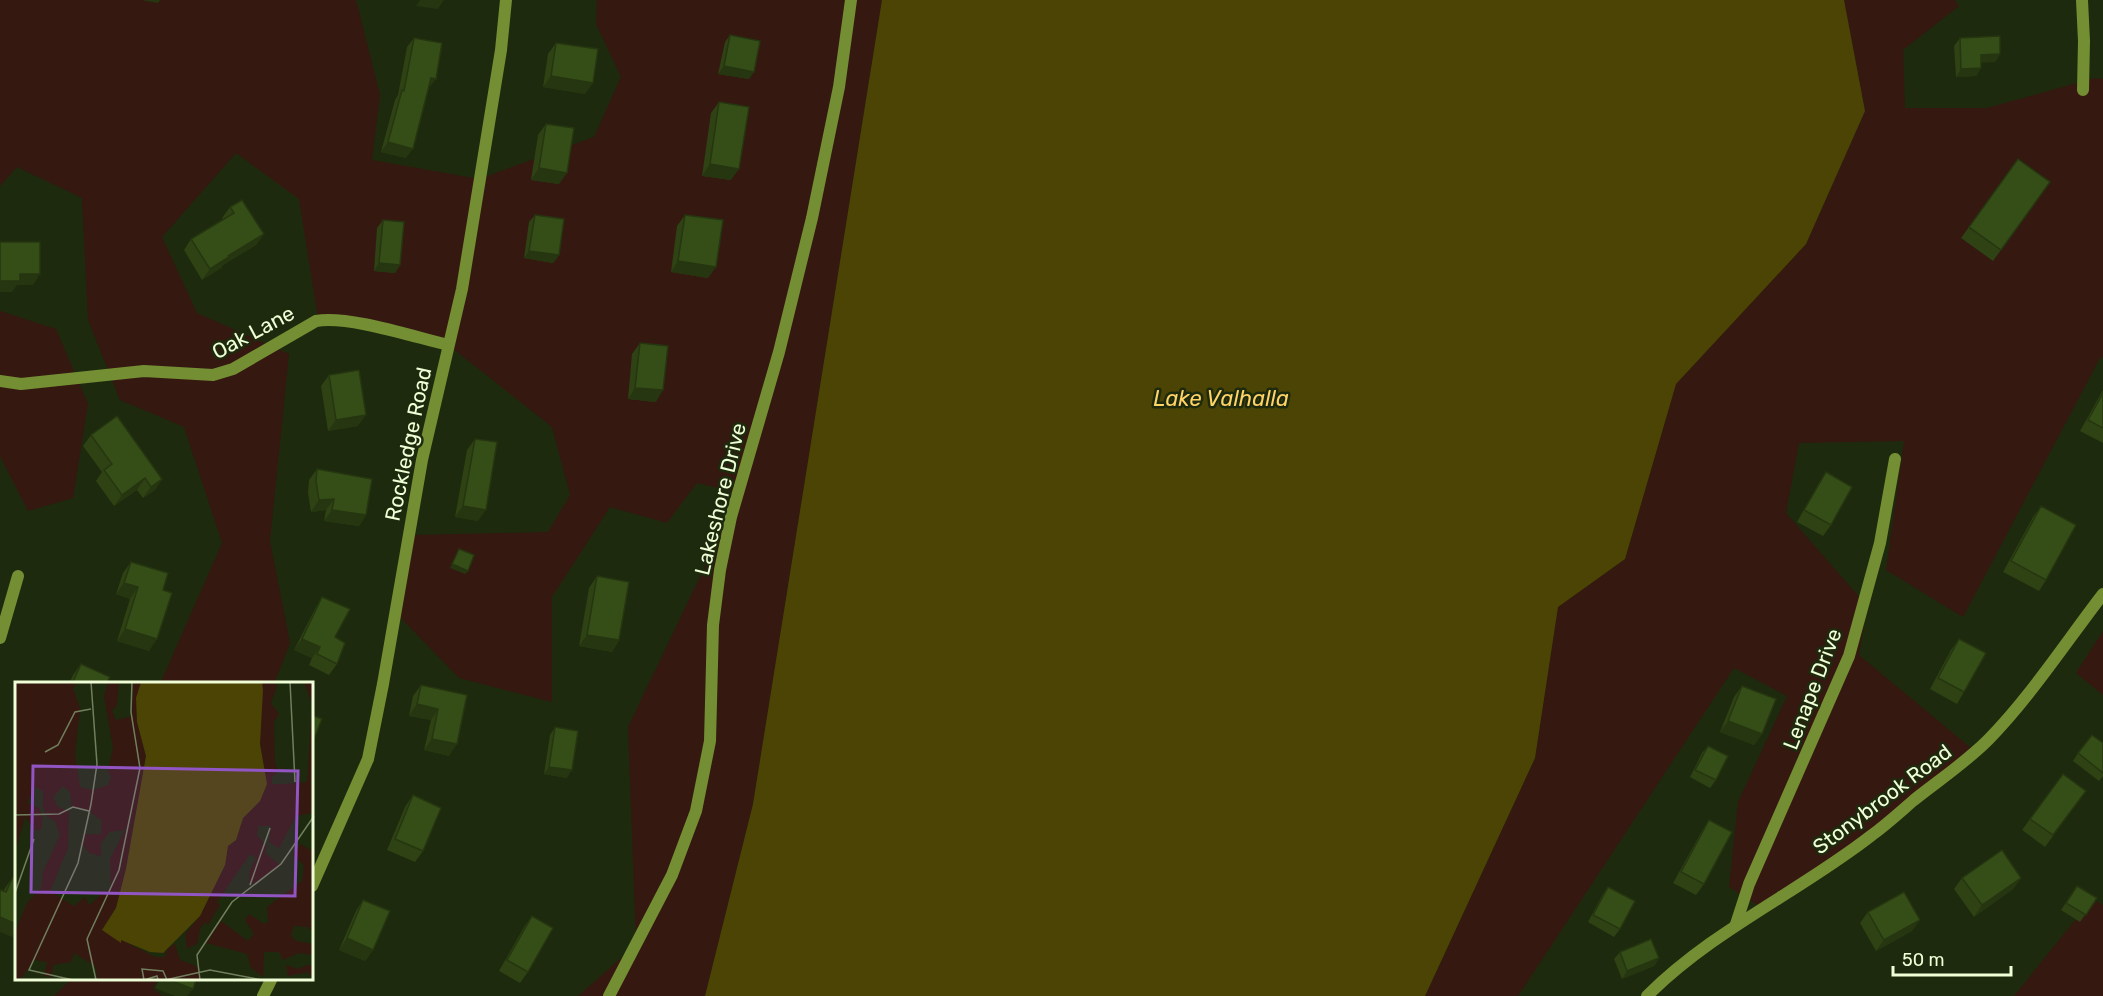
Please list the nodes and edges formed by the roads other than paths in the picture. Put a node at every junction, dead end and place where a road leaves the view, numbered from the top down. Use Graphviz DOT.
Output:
graph roads {
  1 [pos="506,0"];
  2 [pos="851,0"];
  3 [pos="2082,0"];
  4 [pos="2083,90"];
  5 [pos="448,345"];
  6 [pos="0,381"];
  7 [pos="1895,459"];
  8 [pos="18,576"];
  9 [pos="2103,594"];
  10 [pos="0,638"];
  11 [pos="314,881"];
  12 [pos="1736,924"];
  13 [pos="271,981"];
  14 [pos="264,996"];
  15 [pos="609,996"];
  16 [pos="1647,996"];
  1 -- 5 [label="street, Rockledge Road"];
  2 -- 15 [label="street, Lakeshore Drive"];
  3 -- 4 [label="street"];
  5 -- 6 [label="street, Oak Lane"];
  5 -- 11 [label="street, Rockledge Road"];
  7 -- 12 [label="street, Lenape Drive"];
  8 -- 10 [label="street"];
  9 -- 12 [label="street, Stonybrook Road"];
  12 -- 16 [label="street, Stonybrook Road"];
  13 -- 14 [label="street"];
}
